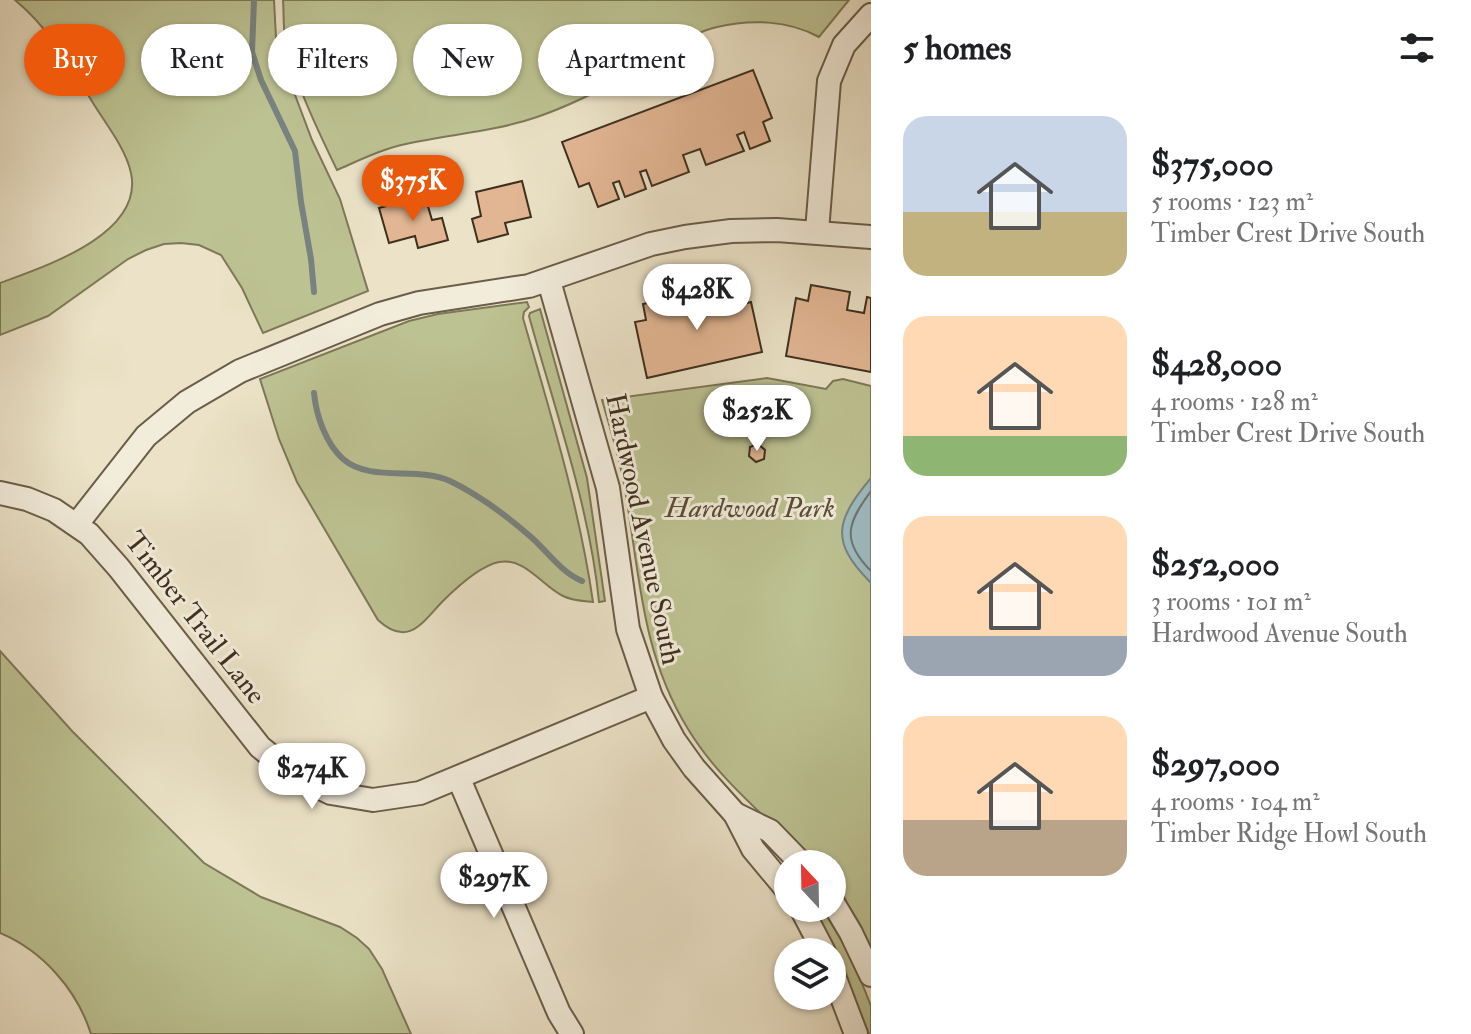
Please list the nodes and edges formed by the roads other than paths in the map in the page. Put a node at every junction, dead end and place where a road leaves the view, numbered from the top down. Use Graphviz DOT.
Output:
graph roads {
  1 [pos="871,15"];
  2 [pos="817,231"];
  3 [pos="871,237"];
  4 [pos="549,281"];
  5 [pos="0,493"];
  6 [pos="77,524"];
  7 [pos="651,697"];
  8 [pos="459,779"];
  9 [pos="735,814"];
  10 [pos="788,850"];
  11 [pos="774,874"];
  12 [pos="844,922"];
  13 [pos="871,975"];
  14 [pos="846,1008"];
  15 [pos="572,1034"];
  16 [pos="856,1034"];
  1 -- 2 [label="street"];
  2 -- 3 [label="street"];
  2 -- 4 [label="street"];
  4 -- 6 [label="street"];
  4 -- 7 [label="street, Hardwood Avenue South"];
  5 -- 6 [label="street, Timber Trail Lane"];
  6 -- 8 [label="street, Timber Trail Lane"];
  7 -- 8 [label="street, Timber Trail Lane"];
  7 -- 9 [label="street, Hardwood Avenue South"];
  8 -- 15 [label="street"];
  9 -- 10 [label="street, Hardwood Avenue South"];
  9 -- 11 [label="street, Hardwood Avenue South"];
  12 -- 13 [label="street"];
  14 -- 16 [label="street"];
}
